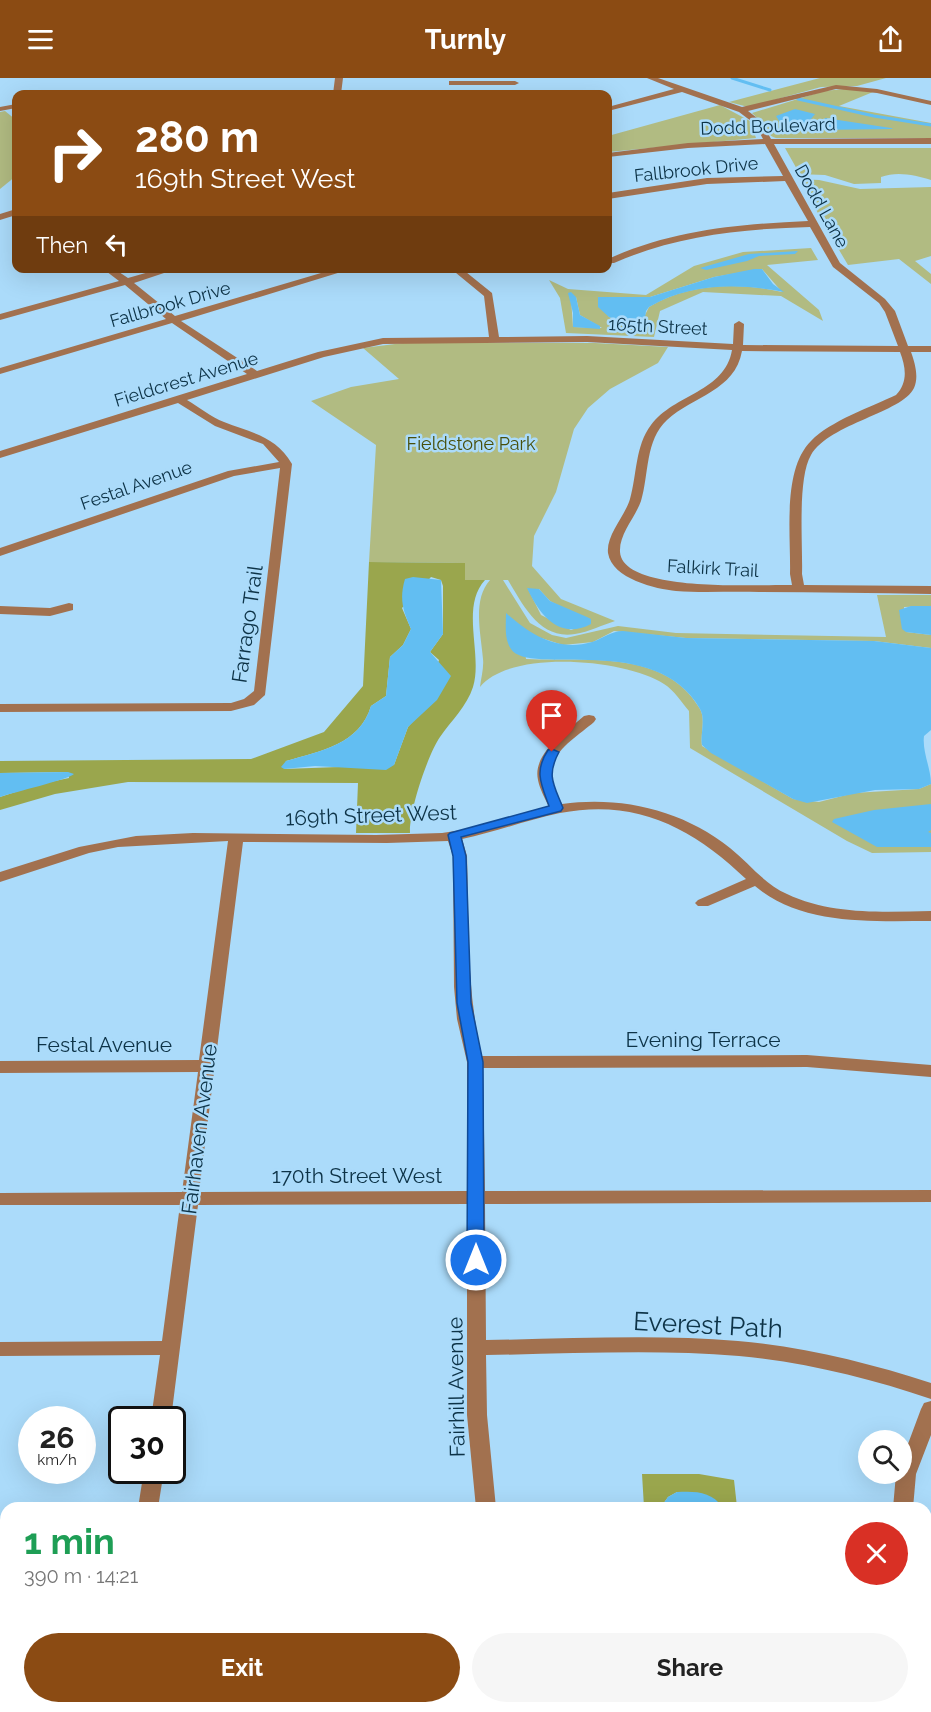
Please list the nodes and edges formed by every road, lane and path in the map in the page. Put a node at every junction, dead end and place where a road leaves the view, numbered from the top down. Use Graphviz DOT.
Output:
graph roads {
  1 [pos="651,78"];
  2 [pos="452,81"];
  3 [pos="515,83"];
  4 [pos="683,89"];
  5 [pos="931,91"];
  6 [pos="908,98"];
  7 [pos="931,103"];
  8 [pos="612,108"];
  9 [pos="742,110"];
  10 [pos="768,141"];
  11 [pos="931,141"];
  12 [pos="612,155"];
  13 [pos="788,178"];
  14 [pos="612,195"];
  15 [pos="811,224"];
  16 [pos="612,261"];
  17 [pos="114,273"];
  18 [pos="157,273"];
  19 [pos="333,273"];
  20 [pos="460,273"];
  21 [pos="127,282"];
  22 [pos="0,317"];
  23 [pos="172,321"];
  24 [pos="739,324"];
  25 [pos="494,339"];
  26 [pos="383,341"];
  27 [pos="737,348"];
  28 [pos="904,349"];
  29 [pos="931,349"];
  30 [pos="0,371"];
  31 [pos="256,375"];
  32 [pos="179,399"];
  33 [pos="0,455"];
  34 [pos="286,464"];
  35 [pos="0,552"];
  36 [pos="799,590"];
  37 [pos="931,590"];
  38 [pos="69,607"];
  39 [pos="0,610"];
  40 [pos="0,708"];
  41 [pos="589,718"];
  42 [pos="556,808"];
  43 [pos="454,835"];
  44 [pos="236,839"];
  45 [pos="0,877"];
  46 [pos="756,880"];
  47 [pos="703,903"];
  48 [pos="931,916"];
  49 [pos="475,1062"];
  50 [pos="207,1066"];
  51 [pos="0,1067"];
  52 [pos="931,1071"];
  53 [pos="931,1196"];
  54 [pos="475,1197"];
  55 [pos="0,1199"];
  56 [pos="190,1199"];
  57 [pos="170,1348"];
  58 [pos="476,1348"];
  59 [pos="0,1349"];
  60 [pos="931,1391"];
  61 [pos="163,1406"];
  62 [pos="931,1409"];
  63 [pos="152,1484"];
  64 [pos="149,1502"];
  65 [pos="485,1502"];
  66 [pos="904,1502"];
  1 -- 4 [label="street, Dodd Lane"];
  2 -- 3 [label="street"];
  4 -- 8 [label="street"];
  4 -- 9 [label="street, Dodd Lane"];
  5 -- 6 [label="street"];
  6 -- 7 [label="street"];
  6 -- 9 [label="street"];
  9 -- 10 [label="street, Dodd Lane"];
  10 -- 11 [label="street, Dodd Boulevard"];
  10 -- 12 [label="street, Dodd Boulevard"];
  10 -- 13 [label="street, Dodd Lane"];
  13 -- 14 [label="street, Fallbrook Drive"];
  13 -- 15 [label="street, Dodd Lane"];
  15 -- 16 [label="street"];
  15 -- 28 [label="street, Dodd Lane"];
  17 -- 21 [label="street"];
  18 -- 21 [label="street"];
  19 -- 23 [label="street, Fallbrook Drive"];
  20 -- 25 [label="street"];
  21 -- 22 [label="street"];
  21 -- 23 [label="street"];
  23 -- 30 [label="street, Fallbrook Drive"];
  23 -- 31 [label="street"];
  24 -- 27 [label="street"];
  25 -- 26 [label="street, 165th Street"];
  25 -- 27 [label="street, 165th Street"];
  26 -- 31 [label="street, Fieldcrest Avenue"];
  27 -- 28 [label="street, 165th Street"];
  27 -- 36 [label="street, Falkirk Trail"];
  28 -- 29 [label="street, 165th Street"];
  28 -- 36 [label="street, Dodd Lane"];
  31 -- 32 [label="street, Fieldcrest Avenue"];
  32 -- 33 [label="street, Fieldcrest Avenue"];
  32 -- 34 [label="street"];
  34 -- 35 [label="street, Festal Avenue"];
  34 -- 40 [label="street, Farrago Trail"];
  36 -- 37 [label="street, Falkirk Trail"];
  38 -- 39 [label="street"];
  41 -- 42 [label="street"];
  42 -- 43 [label="street, 169th Street West"];
  42 -- 46 [label="street, 169th Street West"];
  43 -- 44 [label="street, 169th Street West"];
  43 -- 49 [label="street, Fairhill Avenue"];
  44 -- 45 [label="street, 169th Street West"];
  44 -- 50 [label="street, Fairhaven Avenue"];
  46 -- 47 [label="street"];
  46 -- 48 [label="street, 169th Street West"];
  49 -- 52 [label="street, Evening Terrace"];
  49 -- 54 [label="street, Fairhill Avenue"];
  50 -- 51 [label="street, Festal Avenue"];
  50 -- 56 [label="street, Fairhaven Avenue"];
  53 -- 54 [label="street, 170th Street West"];
  54 -- 56 [label="street, 170th Street West"];
  54 -- 58 [label="street, Fairhill Avenue"];
  55 -- 56 [label="street, 170th Street West"];
  56 -- 57 [label="street, Fairhaven Avenue"];
  57 -- 59 [label="street"];
  57 -- 61 [label="street, Fairhaven Avenue"];
  58 -- 60 [label="street, Everest Path"];
  58 -- 65 [label="street, Fairhill Avenue"];
  62 -- 66 [label="street"];
  63 -- 64 [label="street"];
}
